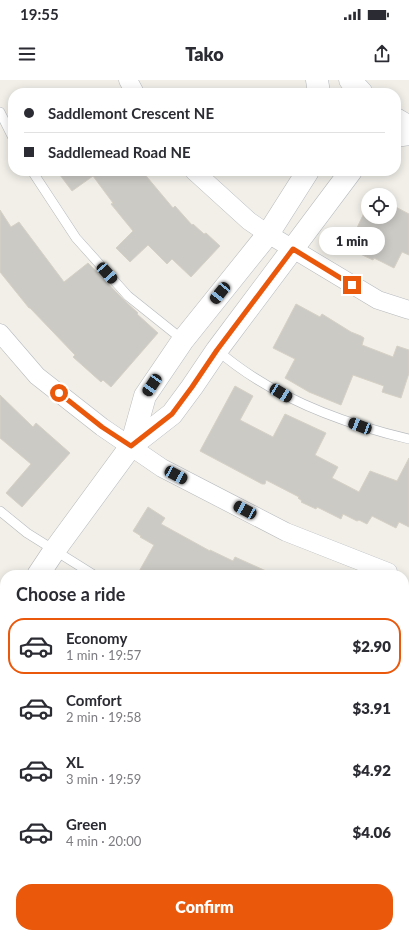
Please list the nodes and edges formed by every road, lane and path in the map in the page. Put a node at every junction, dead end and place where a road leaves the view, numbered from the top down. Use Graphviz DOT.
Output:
graph roads {
  1 [pos="350,80"];
  2 [pos="357,88"];
  3 [pos="0,112"];
  4 [pos="8,128"];
  5 [pos="35,176"];
  6 [pos="200,176"];
  7 [pos="305,176"];
  8 [pos="347,176"];
  9 [pos="268,234"];
  10 [pos="293,249"];
  11 [pos="409,310"];
  12 [pos="0,333"];
  13 [pos="183,340"];
  14 [pos="217,350"];
  15 [pos="409,439"];
  16 [pos="131,446"];
  17 [pos="0,511"];
  18 [pos="54,551"];
  19 [pos="41,570"];
  20 [pos="86,570"];
  21 [pos="383,570"];
  1 -- 2 [label="street"];
  3 -- 4 [label="lane"];
  5 -- 13 [label="lane"];
  6 -- 9 [label="street"];
  7 -- 9 [label="street"];
  8 -- 10 [label="street"];
  9 -- 10 [label="street"];
  9 -- 13 [label="street"];
  10 -- 11 [label="street"];
  10 -- 14 [label="street"];
  12 -- 16 [label="street"];
  13 -- 16 [label="street"];
  14 -- 15 [label="lane"];
  14 -- 16 [label="street"];
  16 -- 18 [label="street"];
  16 -- 21 [label="street"];
  17 -- 18 [label="lane"];
  18 -- 19 [label="street"];
  18 -- 20 [label="lane"];
}
